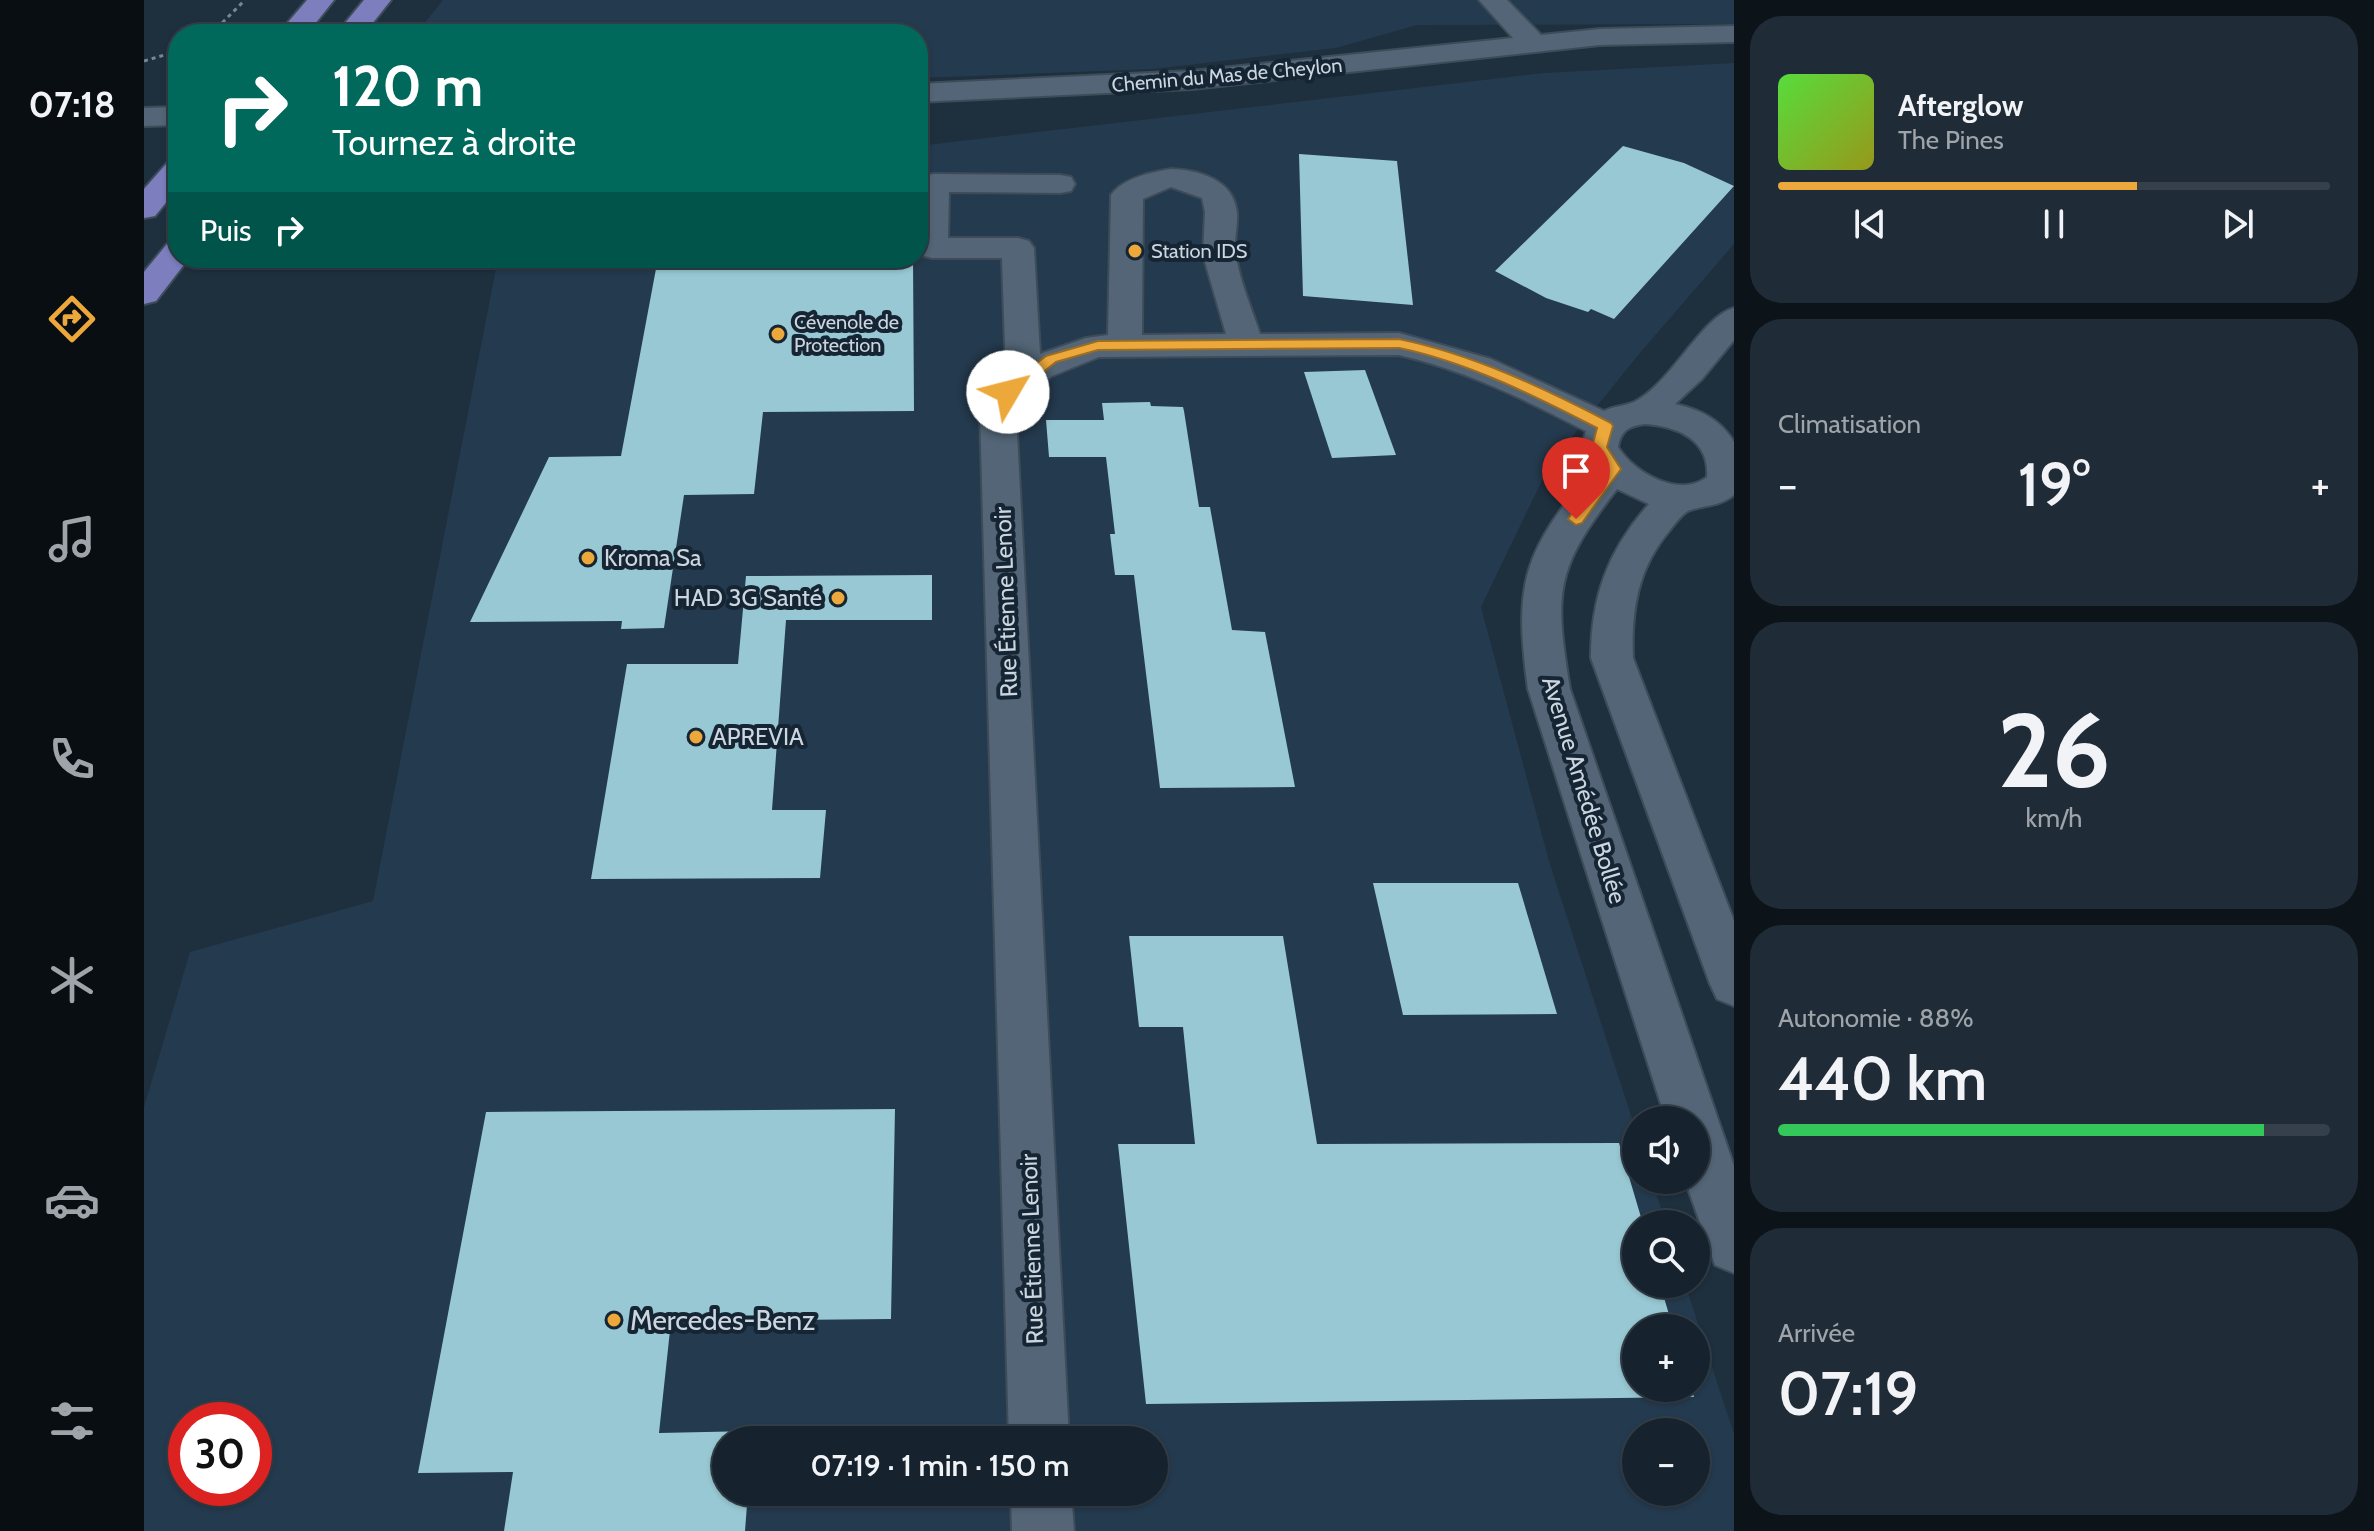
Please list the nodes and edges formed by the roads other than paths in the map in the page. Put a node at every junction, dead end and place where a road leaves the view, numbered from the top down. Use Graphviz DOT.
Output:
graph roads {
  1 [pos="321,0"];
  2 [pos="378,0"];
  3 [pos="1492,0"];
  4 [pos="301,24"];
  5 [pos="358,24"];
  6 [pos="1734,34"];
  7 [pos="1734,44"];
  8 [pos="1535,45"];
  9 [pos="928,93"];
  10 [pos="168,116"];
  11 [pos="144,117"];
  12 [pos="168,181"];
  13 [pos="1060,184"];
  14 [pos="144,209"];
  15 [pos="168,264"];
  16 [pos="144,294"];
  17 [pos="1734,318"];
  18 [pos="1125,345"];
  19 [pos="1246,345"];
  20 [pos="1024,380"];
  21 [pos="1645,412"];
  22 [pos="1605,426"];
  23 [pos="1728,434"];
  24 [pos="1613,469"];
  25 [pos="1729,486"];
  26 [pos="1679,497"];
  27 [pos="1734,984"];
  28 [pos="1687,1106"];
  29 [pos="1710,1174"];
  30 [pos="1734,1246"];
  31 [pos="1038,1426"];
  32 [pos="1042,1506"];
  33 [pos="1043,1531"];
  1 -- 4 [label="highway"];
  2 -- 5 [label="highway"];
  3 -- 8 [label="street"];
  6 -- 8 [label="street, Chemin du Mas de Cheylon"];
  7 -- 8 [label="street, Chemin du Mas de Cheylon"];
  8 -- 9 [label="street, Chemin du Mas de Cheylon"];
  10 -- 11 [label="street"];
  12 -- 14 [label="highway"];
  13 -- 20 [label="street"];
  15 -- 16 [label="highway"];
  17 -- 21 [label="street"];
  18 -- 19 [label="street, Rue Étienne Lenoir"];
  18 -- 19 [label="street"];
  18 -- 20 [label="street, Rue Étienne Lenoir"];
  19 -- 22 [label="street, Rue Étienne Lenoir"];
  20 -- 31 [label="street, Rue Étienne Lenoir"];
  21 -- 22 [label="street"];
  21 -- 23 [label="street"];
  22 -- 24 [label="street"];
  23 -- 25 [label="street"];
  24 -- 26 [label="street"];
  24 -- 28 [label="street, Avenue Amédée Bollée"];
  25 -- 26 [label="street"];
  26 -- 27 [label="street"];
  29 -- 30 [label="street"];
  32 -- 33 [label="street"];
}
